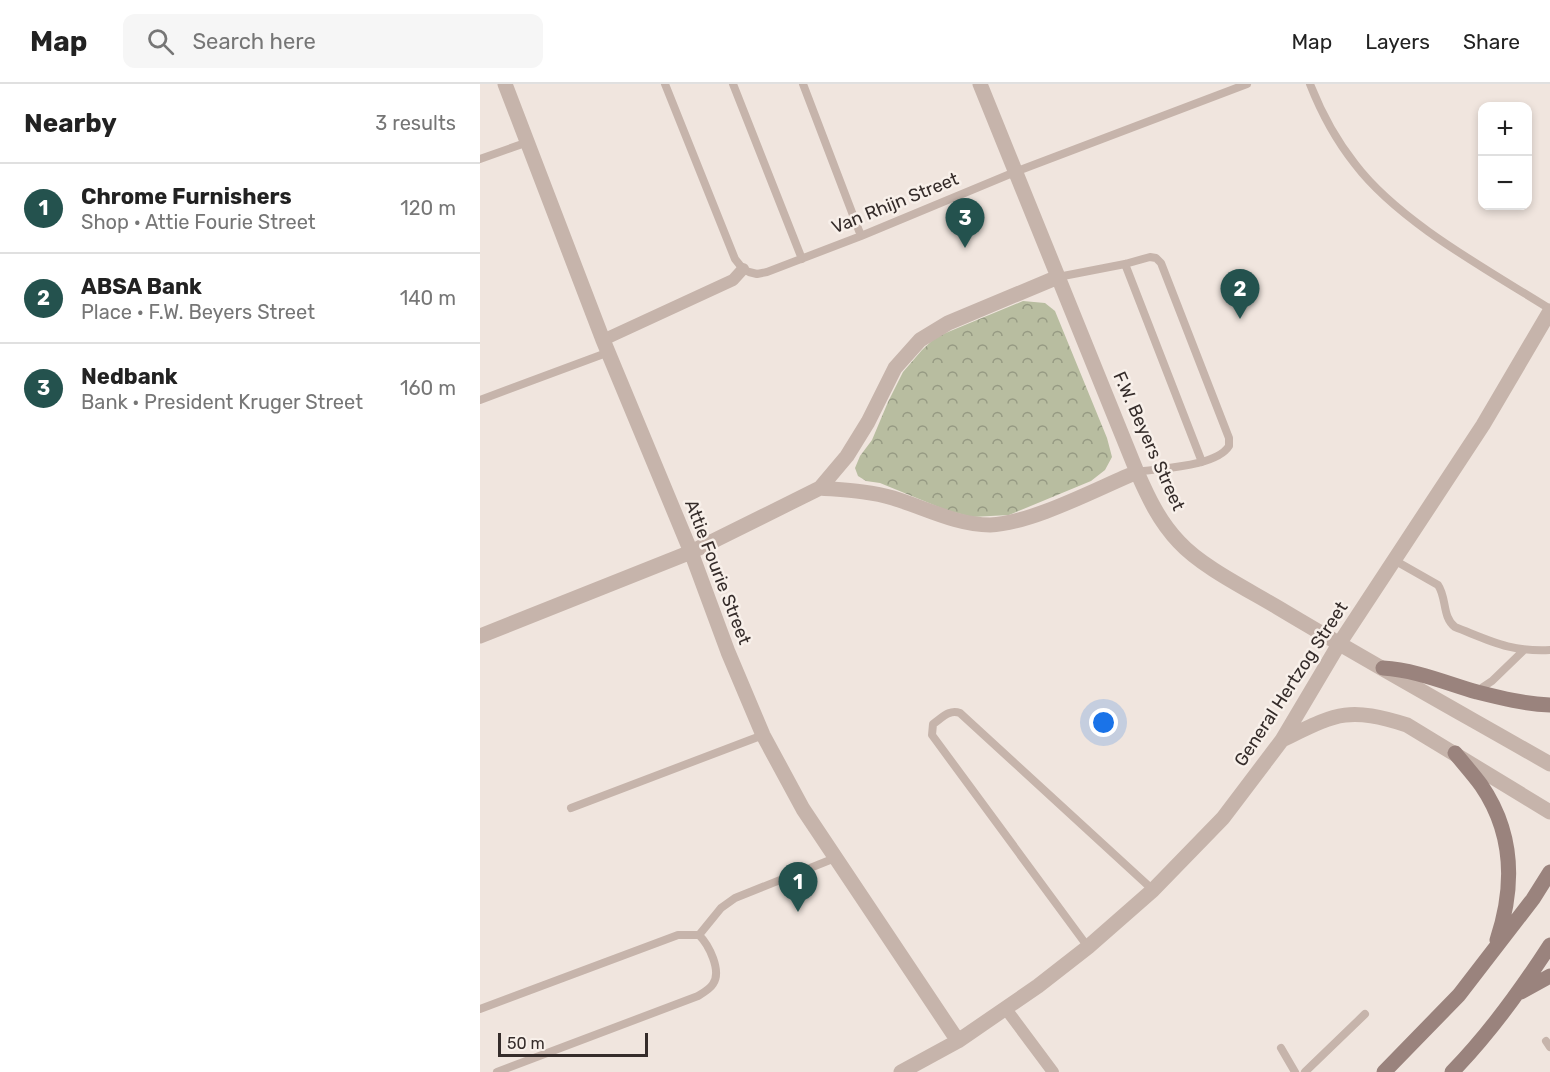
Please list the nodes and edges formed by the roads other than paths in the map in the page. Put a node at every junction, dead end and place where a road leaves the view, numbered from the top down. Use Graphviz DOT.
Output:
graph roads {
  1 [pos="505,84"];
  2 [pos="665,84"];
  3 [pos="733,84"];
  4 [pos="803,84"];
  5 [pos="980,84"];
  6 [pos="1247,84"];
  7 [pos="1310,84"];
  8 [pos="528,142"];
  9 [pos="480,159"];
  10 [pos="1015,172"];
  11 [pos="861,236"];
  12 [pos="802,259"];
  13 [pos="1125,264"];
  14 [pos="743,269"];
  15 [pos="1058,277"];
  16 [pos="1550,310"];
  17 [pos="606,346"];
  18 [pos="480,400"];
  19 [pos="1202,462"];
  20 [pos="1137,472"];
  21 [pos="820,488"];
  22 [pos="691,552"];
  23 [pos="1394,560"];
  24 [pos="480,636"];
  25 [pos="1339,644"];
  26 [pos="1550,650"];
  27 [pos="1523,651"];
  28 [pos="1383,668"];
  29 [pos="1477,692"];
  30 [pos="1550,705"];
  31 [pos="763,735"];
  32 [pos="1282,740"];
  33 [pos="1455,753"];
  34 [pos="1550,764"];
  35 [pos="571,808"];
  36 [pos="1550,812"];
  37 [pos="835,858"];
  38 [pos="1550,872"];
  39 [pos="1153,890"];
  40 [pos="699,935"];
  41 [pos="1550,945"];
  42 [pos="1088,947"];
  43 [pos="1493,951"];
  44 [pos="1550,976"];
  45 [pos="1519,993"];
  46 [pos="480,1009"];
  47 [pos="1006,1009"];
  48 [pos="1365,1014"];
  49 [pos="958,1041"];
  50 [pos="1281,1048"];
  51 [pos="497,1072"];
  52 [pos="901,1072"];
  53 [pos="1053,1072"];
  54 [pos="1295,1072"];
  55 [pos="1305,1072"];
  56 [pos="1384,1072"];
  57 [pos="1452,1072"];
  1 -- 8 [label="street, Attie Fourie Street"];
  2 -- 14 [label="lane"];
  3 -- 12 [label="lane"];
  4 -- 11 [label="lane"];
  5 -- 10 [label="street, F.W. Beyers Street"];
  6 -- 10 [label="lane, Van Rhijn Street"];
  7 -- 16 [label="lane"];
  8 -- 9 [label="lane"];
  8 -- 17 [label="street, Attie Fourie Street"];
  10 -- 11 [label="lane, Van Rhijn Street"];
  10 -- 15 [label="street, F.W. Beyers Street"];
  11 -- 12 [label="lane, Van Rhijn Street"];
  12 -- 14 [label="lane, Van Rhijn Street"];
  13 -- 15 [label="lane"];
  13 -- 19 [label="lane"];
  13 -- 19 [label="lane"];
  14 -- 17 [label="street"];
  15 -- 20 [label="street, F.W. Beyers Street"];
  15 -- 21 [label="street"];
  16 -- 23 [label="street, General Hertzog Street"];
  17 -- 18 [label="lane"];
  17 -- 22 [label="street, Attie Fourie Street"];
  19 -- 20 [label="lane"];
  20 -- 21 [label="street"];
  20 -- 25 [label="street, F.W. Beyers Street"];
  21 -- 22 [label="street"];
  22 -- 24 [label="street"];
  22 -- 31 [label="street, Attie Fourie Street"];
  23 -- 25 [label="street, General Hertzog Street"];
  23 -- 27 [label="lane"];
  25 -- 28 [label="street, F.W. Beyers Street"];
  25 -- 32 [label="street, General Hertzog Street"];
  26 -- 27 [label="lane"];
  27 -- 29 [label="lane"];
  28 -- 29 [label="main road"];
  28 -- 34 [label="street, F.W. Beyers Street"];
  29 -- 30 [label="main road"];
  31 -- 35 [label="lane"];
  31 -- 37 [label="street, Attie Fourie Street"];
  32 -- 33 [label="street"];
  32 -- 39 [label="street, General Hertzog Street"];
  33 -- 36 [label="street"];
  33 -- 43 [label="main road"];
  37 -- 40 [label="lane"];
  37 -- 49 [label="street, Attie Fourie Street"];
  38 -- 43 [label="main road"];
  39 -- 42 [label="street, General Hertzog Street"];
  39 -- 42 [label="lane"];
  40 -- 46 [label="lane"];
  40 -- 51 [label="lane"];
  41 -- 45 [label="main road"];
  42 -- 47 [label="street, General Hertzog Street"];
  43 -- 56 [label="main road"];
  44 -- 45 [label="main road"];
  45 -- 57 [label="main road"];
  47 -- 49 [label="street, General Hertzog Street"];
  47 -- 53 [label="street"];
  48 -- 55 [label="lane"];
  49 -- 52 [label="street, General Hertzog Street"];
  50 -- 54 [label="lane"];
}
